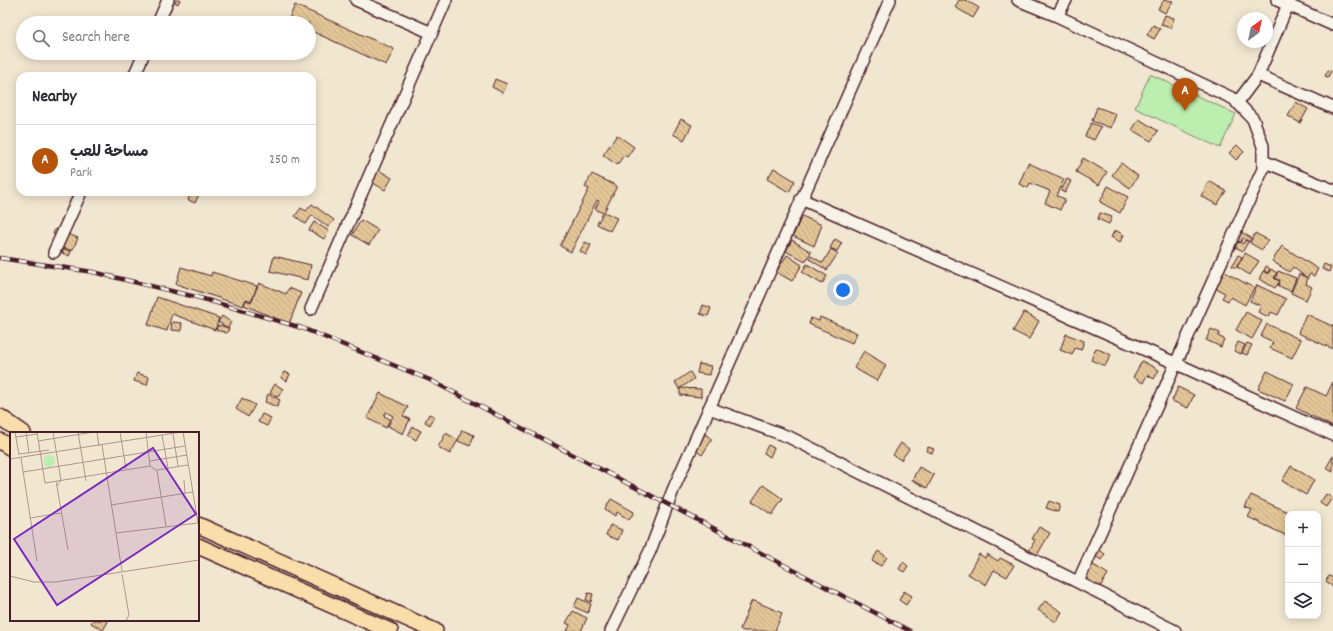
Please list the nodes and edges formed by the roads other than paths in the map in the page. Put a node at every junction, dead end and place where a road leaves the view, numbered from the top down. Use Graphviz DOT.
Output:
graph roads {
  1 [pos="168,0"];
  2 [pos="356,0"];
  3 [pos="446,0"];
  4 [pos="890,0"];
  5 [pos="1018,0"];
  6 [pos="1066,0"];
  7 [pos="1277,0"];
  8 [pos="1288,2"];
  9 [pos="161,16"];
  10 [pos="1057,16"];
  11 [pos="1333,25"];
  12 [pos="432,33"];
  13 [pos="141,60"];
  14 [pos="136,72"];
  15 [pos="1258,75"];
  16 [pos="1237,103"];
  17 [pos="1333,108"];
  18 [pos="1263,161"];
  19 [pos="1333,190"];
  20 [pos="79,196"];
  21 [pos="800,199"];
  22 [pos="54,252"];
  23 [pos="311,309"];
  24 [pos="1175,363"];
  25 [pos="709,408"];
  26 [pos="0,417"];
  27 [pos="22,432"];
  28 [pos="1333,435"];
  29 [pos="0,441"];
  30 [pos="10,447"];
  31 [pos="199,525"];
  32 [pos="199,546"];
  33 [pos="1078,582"];
  34 [pos="390,631"];
  35 [pos="435,631"];
  36 [pos="611,631"];
  37 [pos="1175,631"];
  1 -- 9 [label="street"];
  2 -- 12 [label="street"];
  3 -- 12 [label="street"];
  4 -- 21 [label="street"];
  5 -- 10 [label="street"];
  6 -- 10 [label="street"];
  7 -- 8 [label="street"];
  8 -- 11 [label="street"];
  8 -- 15 [label="street"];
  10 -- 16 [label="street"];
  12 -- 23 [label="street"];
  13 -- 14 [label="street"];
  15 -- 16 [label="street"];
  15 -- 17 [label="street"];
  16 -- 18 [label="street"];
  18 -- 19 [label="street"];
  18 -- 24 [label="street"];
  20 -- 22 [label="street"];
  21 -- 24 [label="street"];
  21 -- 25 [label="street"];
  24 -- 28 [label="street"];
  24 -- 33 [label="street"];
  25 -- 33 [label="street"];
  25 -- 36 [label="street"];
  26 -- 27 [label="highway"];
  29 -- 30 [label="highway"];
  31 -- 35 [label="highway"];
  32 -- 34 [label="highway"];
  33 -- 37 [label="street"];
}
